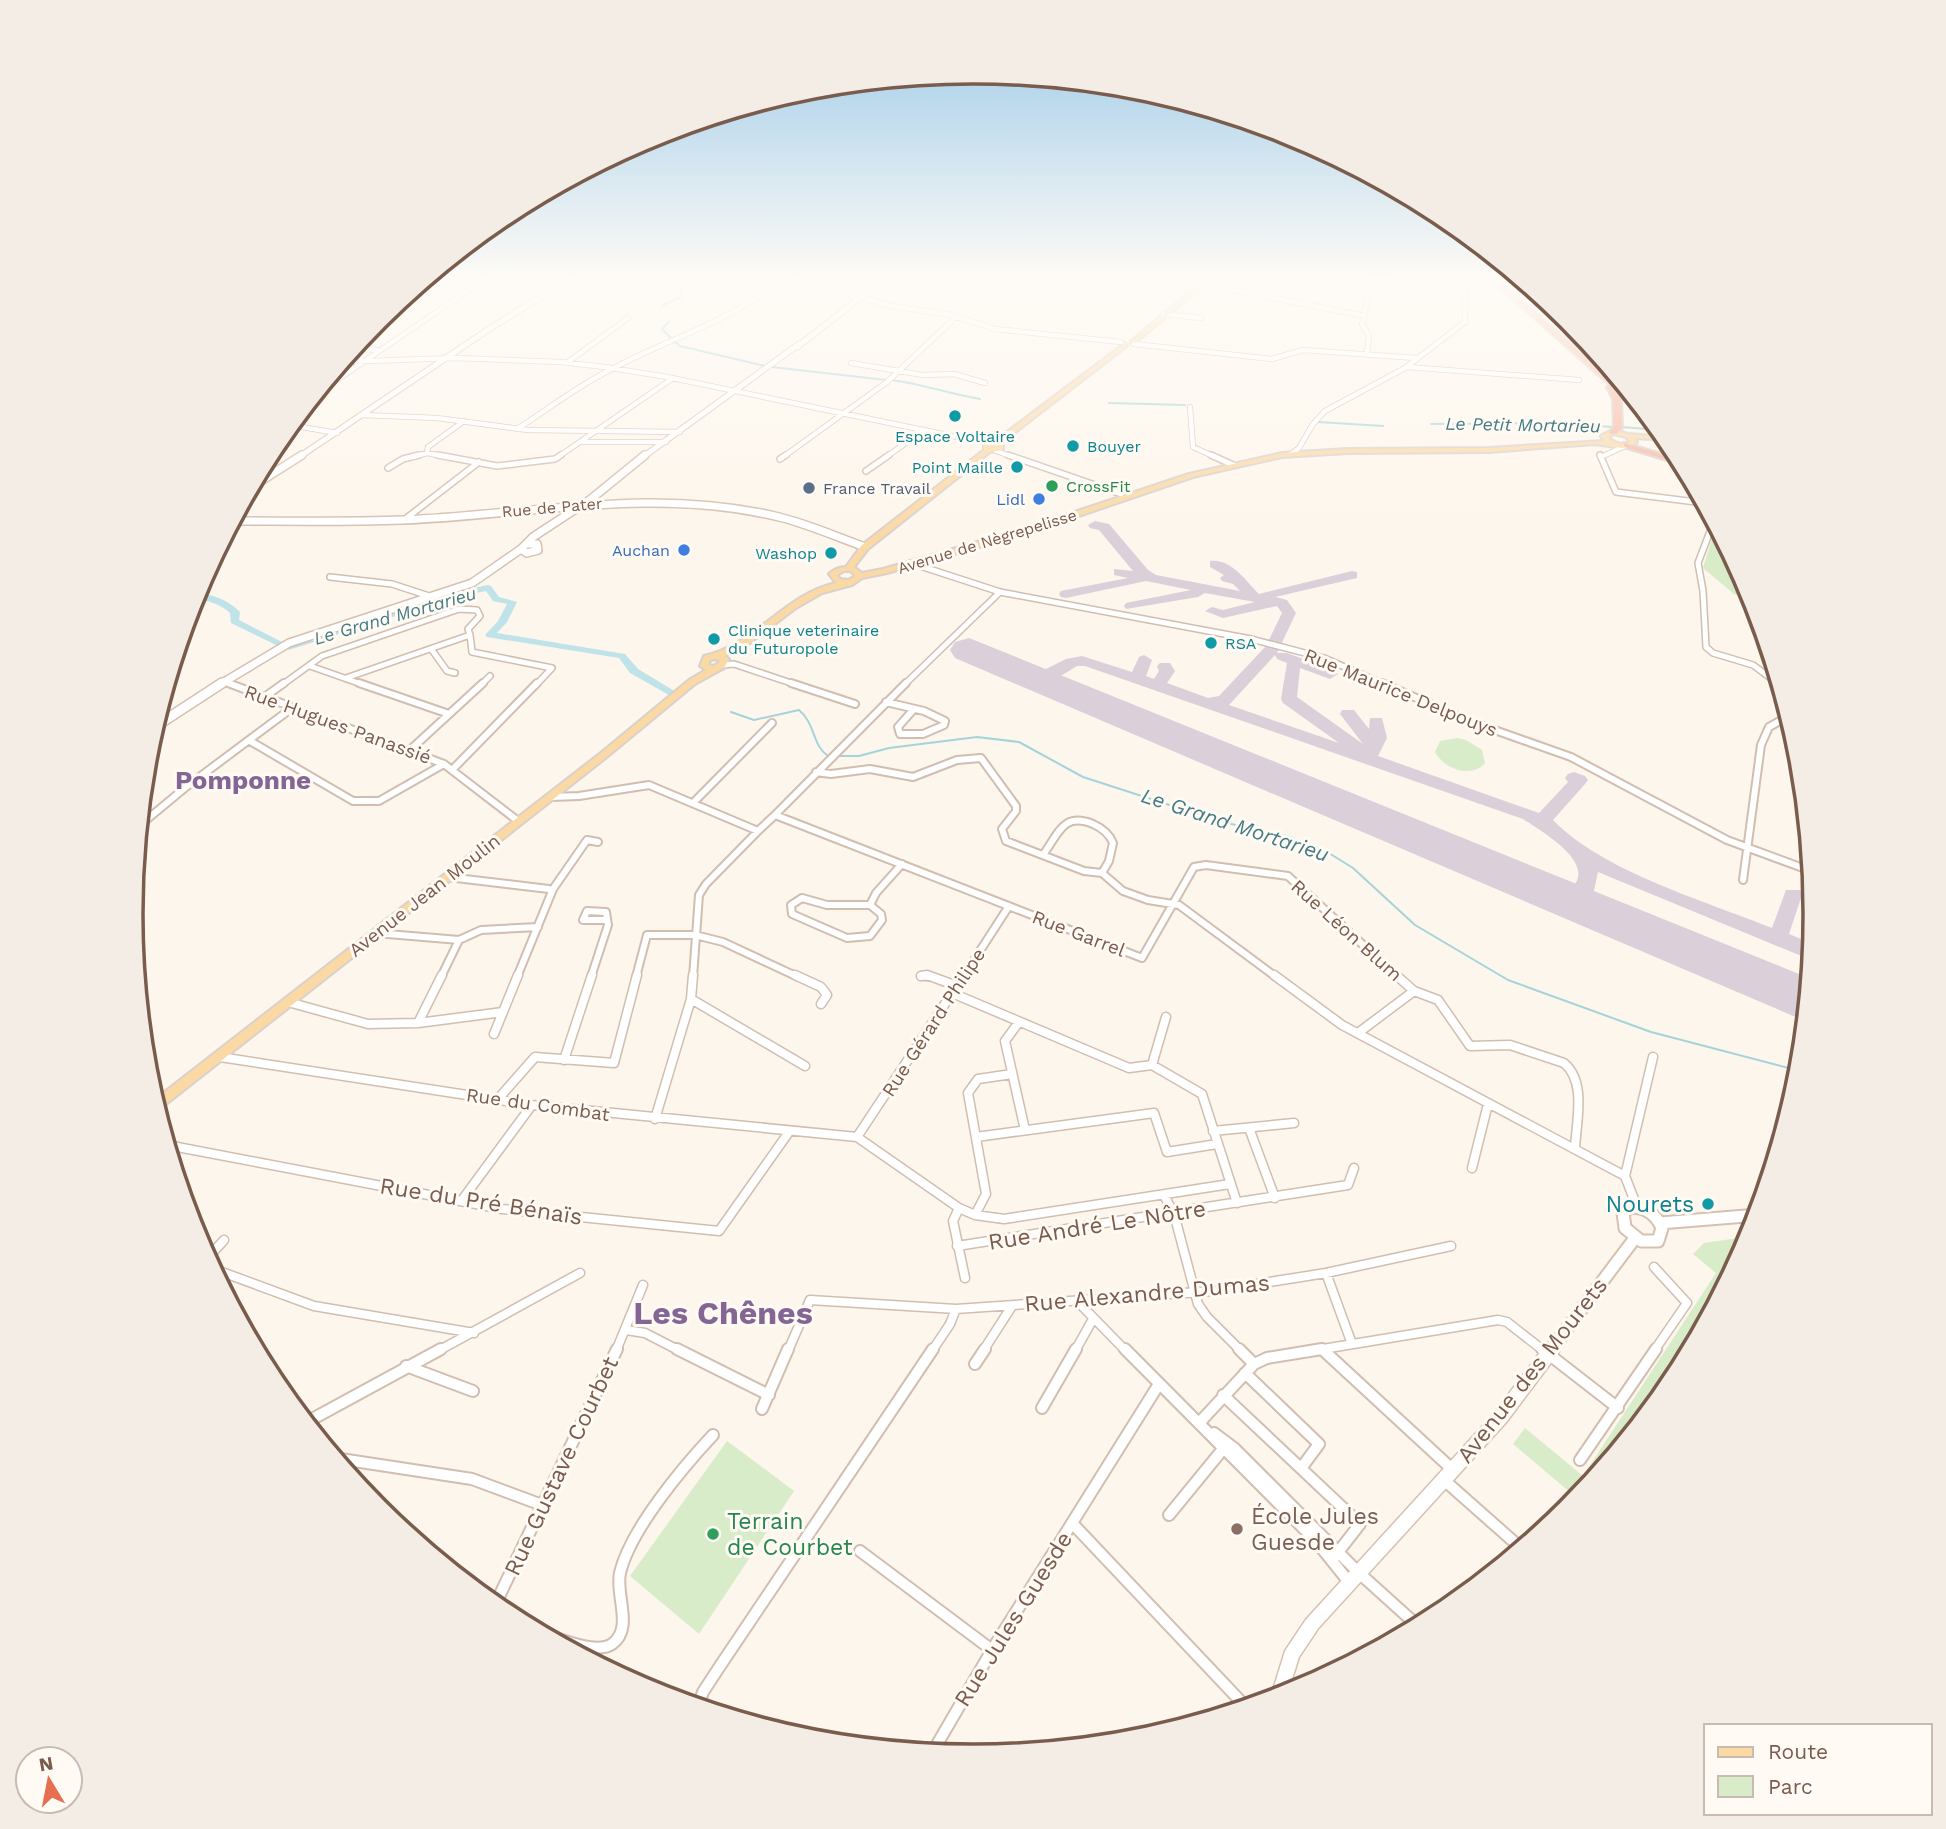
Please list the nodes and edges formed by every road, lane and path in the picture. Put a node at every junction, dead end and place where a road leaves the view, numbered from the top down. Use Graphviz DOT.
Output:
graph roads {
  1 [pos="359,363"];
  2 [pos="437,363"];
  3 [pos="578,363"];
  4 [pos="624,363"];
  5 [pos="773,363"];
  6 [pos="853,363"];
  7 [pos="907,363"];
  8 [pos="1102,363"];
  9 [pos="1411,363"];
  10 [pos="1586,363"];
  11 [pos="1588,363"];
  12 [pos="1407,367"];
  13 [pos="613,368"];
  14 [pos="899,371"];
  15 [pos="340,378"];
  16 [pos="673,379"];
  17 [pos="1579,380"];
  18 [pos="1609,381"];
  19 [pos="985,383"];
  20 [pos="735,391"];
  21 [pos="1190,407"];
  22 [pos="841,414"];
  23 [pos="362,415"];
  24 [pos="465,421"];
  25 [pos="301,427"];
  26 [pos="517,429"];
  27 [pos="600,429"];
  28 [pos="923,431"];
  29 [pos="680,432"];
  30 [pos="1612,432"];
  31 [pos="337,433"];
  32 [pos="1604,436"];
  33 [pos="1654,439"];
  34 [pos="581,442"];
  35 [pos="666,442"];
  36 [pos="1629,442"];
  37 [pos="1611,443"];
  38 [pos="1533,447"];
  39 [pos="994,448"];
  40 [pos="1303,449"];
  41 [pos="1368,451"];
  42 [pos="1616,451"];
  43 [pos="428,453"];
  44 [pos="1666,456"];
  45 [pos="1218,457"];
  46 [pos="1267,458"];
  47 [pos="780,459"];
  48 [pos="479,463"];
  49 [pos="1233,465"];
  50 [pos="1224,467"];
  51 [pos="388,468"];
  52 [pos="866,471"];
  53 [pos="267,477"];
  54 [pos="1120,497"];
  55 [pos="1693,502"];
  56 [pos="583,504"];
  57 [pos="404,520"];
  58 [pos="242,521"];
  59 [pos="1710,532"];
  60 [pos="537,534"];
  61 [pos="866,547"];
  62 [pos="525,549"];
  63 [pos="911,563"];
  64 [pos="849,568"];
  65 [pos="859,576"];
  66 [pos="330,577"];
  67 [pos="833,578"];
  68 [pos="849,583"];
  69 [pos="817,591"];
  70 [pos="1000,592"];
  71 [pos="432,597"];
  72 [pos="470,635"];
  73 [pos="432,650"];
  74 [pos="722,661"];
  75 [pos="310,666"];
  76 [pos="455,673"];
  77 [pos="491,676"];
  78 [pos="1768,676"];
  79 [pos="346,678"];
  80 [pos="223,681"];
  81 [pos="263,698"];
  82 [pos="886,702"];
  83 [pos="855,704"];
  84 [pos="292,708"];
  85 [pos="913,710"];
  86 [pos="449,714"];
  87 [pos="166,719"];
  88 [pos="1780,721"];
  89 [pos="772,723"];
  90 [pos="250,741"];
  91 [pos="410,750"];
  92 [pos="444,764"];
  93 [pos="452,770"];
  94 [pos="817,772"];
  95 [pos="551,797"];
  96 [pos="693,803"];
  97 [pos="775,815"];
  98 [pos="149,818"];
  99 [pos="518,821"];
  100 [pos="758,831"];
  101 [pos="598,842"];
  102 [pos="1748,849"];
  103 [pos="1043,855"];
  104 [pos="902,864"];
  105 [pos="1802,868"];
  106 [pos="1102,873"];
  107 [pos="447,877"];
  108 [pos="1743,880"];
  109 [pos="551,889"];
  110 [pos="1171,903"];
  111 [pos="870,905"];
  112 [pos="1009,906"];
  113 [pos="607,920"];
  114 [pos="538,927"];
  115 [pos="375,933"];
  116 [pos="695,935"];
  117 [pos="459,940"];
  118 [pos="921,976"];
  119 [pos="954,989"];
  120 [pos="1415,991"];
  121 [pos="691,999"];
  122 [pos="288,1002"];
  123 [pos="821,1004"];
  124 [pos="503,1012"];
  125 [pos="1166,1017"];
  126 [pos="1019,1021"];
  127 [pos="418,1023"];
  128 [pos="1358,1033"];
  129 [pos="494,1034"];
  130 [pos="220,1057"];
  131 [pos="1653,1057"];
  132 [pos="564,1060"];
  133 [pos="1152,1065"];
  134 [pos="805,1066"];
  135 [pos="1012,1074"];
  136 [pos="498,1099"];
  137 [pos="164,1100"];
  138 [pos="1488,1104"];
  139 [pos="532,1105"];
  140 [pos="655,1119"];
  141 [pos="1294,1123"];
  142 [pos="1249,1128"];
  143 [pos="1025,1130"];
  144 [pos="1213,1131"];
  145 [pos="789,1132"];
  146 [pos="858,1137"];
  147 [pos="976,1137"];
  148 [pos="1217,1144"];
  149 [pos="177,1147"];
  150 [pos="1575,1149"];
  151 [pos="1354,1168"];
  152 [pos="1472,1168"];
  153 [pos="1625,1176"];
  154 [pos="1230,1184"];
  155 [pos="1164,1195"];
  156 [pos="1275,1198"];
  157 [pos="462,1200"];
  158 [pos="1237,1203"];
  159 [pos="1637,1206"];
  160 [pos="959,1208"];
  161 [pos="1174,1214"];
  162 [pos="975,1215"];
  163 [pos="1746,1216"];
  164 [pos="1660,1223"];
  165 [pos="1635,1238"];
  166 [pos="224,1240"];
  167 [pos="957,1246"];
  168 [pos="1451,1246"];
  169 [pos="214,1250"];
  170 [pos="1654,1267"];
  171 [pos="224,1273"];
  172 [pos="580,1273"];
  173 [pos="1326,1273"];
  174 [pos="965,1278"];
  175 [pos="643,1285"];
  176 [pos="1195,1293"];
  177 [pos="1078,1302"];
  178 [pos="1012,1306"];
  179 [pos="961,1308"];
  180 [pos="1093,1319"];
  181 [pos="626,1330"];
  182 [pos="474,1333"];
  183 [pos="1352,1344"];
  184 [pos="1322,1349"];
  185 [pos="1547,1354"];
  186 [pos="975,1364"];
  187 [pos="1254,1364"];
  188 [pos="406,1366"];
  189 [pos="1245,1373"];
  190 [pos="1159,1384"];
  191 [pos="473,1391"];
  192 [pos="769,1395"];
  193 [pos="1223,1395"];
  194 [pos="1042,1408"];
  195 [pos="1618,1408"];
  196 [pos="762,1409"];
  197 [pos="313,1419"];
  198 [pos="1199,1423"];
  199 [pos="713,1435"];
  200 [pos="1223,1449"];
  201 [pos="347,1460"];
  202 [pos="1580,1460"];
  203 [pos="1302,1467"];
  204 [pos="1449,1475"];
  205 [pos="542,1505"];
  206 [pos="1168,1515"];
  207 [pos="1072,1523"];
  208 [pos="1516,1543"];
  209 [pos="860,1551"];
  210 [pos="1335,1555"];
  211 [pos="1353,1577"];
  212 [pos="499,1596"];
  213 [pos="1410,1620"];
  214 [pos="570,1640"];
  215 [pos="992,1650"];
  216 [pos="1282,1685"];
  217 [pos="701,1699"];
  218 [pos="1240,1701"];
  219 [pos="937,1744"];
  1 -- 15 [label="street"];
  2 -- 23 [label="street"];
  3 -- 13 [label="street"];
  4 -- 13 [label="street"];
  5 -- 20 [label="street"];
  6 -- 14 [label="street"];
  7 -- 14 [label="street"];
  8 -- 39 [label="main road"];
  9 -- 12 [label="street"];
  10 -- 30 [label="highway"];
  11 -- 18 [label="highway"];
  12 -- 17 [label="street"];
  12 -- 40 [label="street"];
  13 -- 16 [label="street"];
  13 -- 26 [label="street"];
  14 -- 19 [label="street"];
  14 -- 22 [label="street"];
  16 -- 20 [label="street"];
  16 -- 27 [label="street"];
  20 -- 22 [label="street"];
  20 -- 29 [label="street"];
  21 -- 45 [label="street"];
  22 -- 28 [label="street"];
  22 -- 47 [label="street"];
  23 -- 24 [label="street"];
  23 -- 31 [label="street"];
  24 -- 26 [label="street"];
  24 -- 43 [label="street"];
  25 -- 31 [label="street"];
  26 -- 27 [label="street"];
  27 -- 29 [label="street"];
  27 -- 34 [label="street"];
  28 -- 39 [label="street"];
  28 -- 52 [label="street"];
  29 -- 35 [label="street"];
  30 -- 32 [label="main road, Avenue de Nègrepelisse"];
  30 -- 36 [label="main road"];
  31 -- 53 [label="street"];
  32 -- 37 [label="main road"];
  32 -- 38 [label="main road, Avenue de Nègrepelisse"];
  33 -- 36 [label="main road"];
  34 -- 35 [label="street"];
  34 -- 48 [label="street"];
  35 -- 56 [label="street"];
  36 -- 37 [label="main road, Avenue de Nègrepelisse"];
  36 -- 42 [label="street"];
  36 -- 44 [label="highway"];
  37 -- 38 [label="main road, Avenue de Nègrepelisse"];
  37 -- 42 [label="street"];
  38 -- 41 [label="main road, Avenue de Nègrepelisse"];
  39 -- 54 [label="street"];
  39 -- 61 [label="main road"];
  40 -- 41 [label="main road, Avenue de Nègrepelisse"];
  40 -- 46 [label="main road, Avenue de Nègrepelisse"];
  41 -- 46 [label="main road, Avenue de Nègrepelisse"];
  42 -- 55 [label="street"];
  43 -- 48 [label="street"];
  43 -- 51 [label="street"];
  45 -- 49 [label="street"];
  45 -- 50 [label="street"];
  46 -- 49 [label="main road, Avenue de Nègrepelisse"];
  48 -- 57 [label="street"];
  49 -- 50 [label="main road, Avenue de Nègrepelisse"];
  50 -- 54 [label="main road, Avenue de Nègrepelisse"];
  54 -- 63 [label="main road, Avenue de Nègrepelisse"];
  56 -- 57 [label="street, Rue de Pater"];
  56 -- 60 [label="street"];
  56 -- 61 [label="street, Rue de Pater"];
  57 -- 58 [label="street, Rue de Pater"];
  59 -- 78 [label="street"];
  60 -- 62 [label="street"];
  60 -- 62 [label="street"];
  61 -- 64 [label="main road"];
  62 -- 71 [label="street"];
  63 -- 65 [label="main road, Avenue de Nègrepelisse"];
  63 -- 70 [label="street, Rue Maurice Delpouys"];
  64 -- 65 [label="main road"];
  64 -- 67 [label="main road"];
  65 -- 68 [label="main road"];
  66 -- 71 [label="street"];
  67 -- 68 [label="main road"];
  67 -- 69 [label="main road"];
  68 -- 69 [label="main road"];
  69 -- 74 [label="main road"];
  70 -- 82 [label="street"];
  70 -- 102 [label="street, Rue Maurice Delpouys"];
  71 -- 80 [label="street"];
  72 -- 73 [label="street"];
  72 -- 75 [label="street"];
  72 -- 93 [label="street"];
  73 -- 76 [label="street"];
  73 -- 79 [label="street"];
  74 -- 83 [label="street"];
  74 -- 95 [label="main road, Avenue Jean Moulin"];
  75 -- 79 [label="street"];
  75 -- 81 [label="street"];
  77 -- 86 [label="street"];
  79 -- 86 [label="street"];
  80 -- 81 [label="street, Rue Hugues Panassié"];
  80 -- 87 [label="street"];
  81 -- 84 [label="street, Rue Hugues Panassié"];
  82 -- 85 [label="street"];
  82 -- 94 [label="street"];
  84 -- 90 [label="street"];
  84 -- 91 [label="street, Rue Hugues Panassié"];
  85 -- 85 [label="street"];
  86 -- 91 [label="street"];
  88 -- 102 [label="street"];
  89 -- 96 [label="street"];
  90 -- 92 [label="street"];
  90 -- 98 [label="street"];
  91 -- 92 [label="street, Rue Hugues Panassié"];
  92 -- 93 [label="street, Rue Hugues Panassié"];
  93 -- 99 [label="street, Rue Hugues Panassié"];
  94 -- 97 [label="street"];
  94 -- 103 [label="street"];
  95 -- 96 [label="street"];
  95 -- 99 [label="main road, Avenue Jean Moulin"];
  96 -- 100 [label="street"];
  97 -- 100 [label="street"];
  97 -- 104 [label="street, Rue Garrel"];
  99 -- 107 [label="main road, Avenue Jean Moulin"];
  100 -- 116 [label="street"];
  101 -- 109 [label="street"];
  102 -- 105 [label="street, Rue Maurice Delpouys"];
  102 -- 108 [label="street"];
  103 -- 106 [label="street"];
  103 -- 106 [label="street"];
  104 -- 111 [label="street"];
  104 -- 112 [label="street, Rue Garrel"];
  106 -- 110 [label="street"];
  107 -- 109 [label="street"];
  107 -- 115 [label="main road, Avenue Jean Moulin"];
  109 -- 114 [label="street"];
  110 -- 112 [label="street, Rue Garrel"];
  110 -- 120 [label="street, Rue Léon Blum"];
  110 -- 128 [label="street"];
  111 -- 111 [label="street"];
  112 -- 119 [label="street, Rue Gérard Philipe"];
  113 -- 132 [label="street"];
  114 -- 117 [label="street"];
  114 -- 124 [label="street"];
  115 -- 117 [label="street"];
  115 -- 122 [label="main road, Avenue Jean Moulin"];
  116 -- 121 [label="street"];
  116 -- 123 [label="street"];
  116 -- 132 [label="street"];
  117 -- 127 [label="street"];
  118 -- 119 [label="street"];
  119 -- 126 [label="street"];
  119 -- 146 [label="street, Rue Gérard Philipe"];
  120 -- 128 [label="street, Rue Léon Blum"];
  120 -- 150 [label="street, Rue Léon Blum"];
  121 -- 134 [label="street"];
  121 -- 140 [label="street"];
  122 -- 127 [label="street"];
  122 -- 130 [label="main road, Avenue Jean Moulin"];
  124 -- 127 [label="street"];
  124 -- 129 [label="street"];
  125 -- 133 [label="street"];
  126 -- 133 [label="street"];
  126 -- 135 [label="street"];
  128 -- 138 [label="street"];
  130 -- 136 [label="street, Rue du Combat"];
  130 -- 137 [label="main road, Avenue Jean Moulin"];
  131 -- 153 [label="street"];
  132 -- 136 [label="street"];
  133 -- 144 [label="street"];
  135 -- 143 [label="street"];
  135 -- 147 [label="street"];
  136 -- 139 [label="street, Rue du Combat"];
  138 -- 150 [label="street"];
  138 -- 152 [label="street"];
  139 -- 140 [label="street, Rue du Combat"];
  139 -- 157 [label="street"];
  140 -- 145 [label="street, Rue du Combat"];
  141 -- 142 [label="street"];
  142 -- 144 [label="street"];
  142 -- 156 [label="street"];
  143 -- 147 [label="street"];
  143 -- 148 [label="street"];
  144 -- 148 [label="street"];
  145 -- 146 [label="street, Rue du Combat"];
  145 -- 157 [label="street, Rue du Pré Bénaïs"];
  146 -- 160 [label="street"];
  147 -- 162 [label="street"];
  148 -- 154 [label="street"];
  149 -- 157 [label="street, Rue du Pré Bénaïs"];
  150 -- 153 [label="street"];
  151 -- 156 [label="street, Rue André Le Nôtre"];
  153 -- 159 [label="street"];
  154 -- 155 [label="street"];
  154 -- 158 [label="street"];
  155 -- 161 [label="street"];
  155 -- 162 [label="street"];
  156 -- 158 [label="street, Rue André Le Nôtre"];
  158 -- 161 [label="street, Rue André Le Nôtre"];
  159 -- 164 [label="street"];
  159 -- 165 [label="street"];
  160 -- 162 [label="street"];
  160 -- 167 [label="street"];
  161 -- 167 [label="street, Rue André Le Nôtre"];
  161 -- 176 [label="street"];
  163 -- 164 [label="street"];
  164 -- 165 [label="street"];
  165 -- 185 [label="street, Avenue des Mourets"];
  166 -- 169 [label="street"];
  167 -- 174 [label="street"];
  168 -- 173 [label="street, Rue Alexandre Dumas"];
  170 -- 195 [label="street"];
  171 -- 182 [label="street"];
  172 -- 182 [label="street"];
  173 -- 176 [label="street, Rue Alexandre Dumas"];
  173 -- 183 [label="street"];
  175 -- 181 [label="street, Rue Gustave Courbet"];
  176 -- 177 [label="street, Rue Alexandre Dumas"];
  176 -- 187 [label="street"];
  177 -- 178 [label="street, Rue Alexandre Dumas"];
  177 -- 180 [label="street"];
  178 -- 179 [label="street, Rue Alexandre Dumas"];
  178 -- 186 [label="street"];
  179 -- 192 [label="street, Rue Alexandre Dumas"];
  179 -- 217 [label="street"];
  180 -- 190 [label="street"];
  180 -- 194 [label="street"];
  181 -- 192 [label="street"];
  181 -- 205 [label="street, Rue Gustave Courbet"];
  182 -- 188 [label="street"];
  183 -- 184 [label="street"];
  183 -- 185 [label="street"];
  184 -- 187 [label="street"];
  184 -- 204 [label="street"];
  185 -- 195 [label="street"];
  185 -- 204 [label="street, Avenue des Mourets"];
  187 -- 189 [label="street"];
  188 -- 191 [label="street"];
  188 -- 197 [label="street"];
  189 -- 193 [label="street"];
  189 -- 203 [label="street"];
  190 -- 198 [label="street"];
  190 -- 207 [label="street"];
  192 -- 196 [label="street"];
  193 -- 198 [label="street"];
  193 -- 203 [label="street"];
  195 -- 202 [label="street"];
  198 -- 200 [label="street"];
  198 -- 210 [label="street"];
  199 -- 214 [label="street"];
  200 -- 206 [label="street"];
  200 -- 210 [label="street"];
  201 -- 205 [label="street"];
  203 -- 210 [label="street"];
  204 -- 208 [label="street"];
  204 -- 211 [label="street, Avenue des Mourets"];
  205 -- 212 [label="street, Rue Gustave Courbet"];
  207 -- 215 [label="street, Rue Jules Guesde"];
  207 -- 218 [label="street, Rue Jules Guesde"];
  209 -- 215 [label="street"];
  210 -- 211 [label="street"];
  211 -- 213 [label="street"];
  211 -- 216 [label="street, Avenue des Mourets"];
  215 -- 219 [label="street, Rue Jules Guesde"];
}
